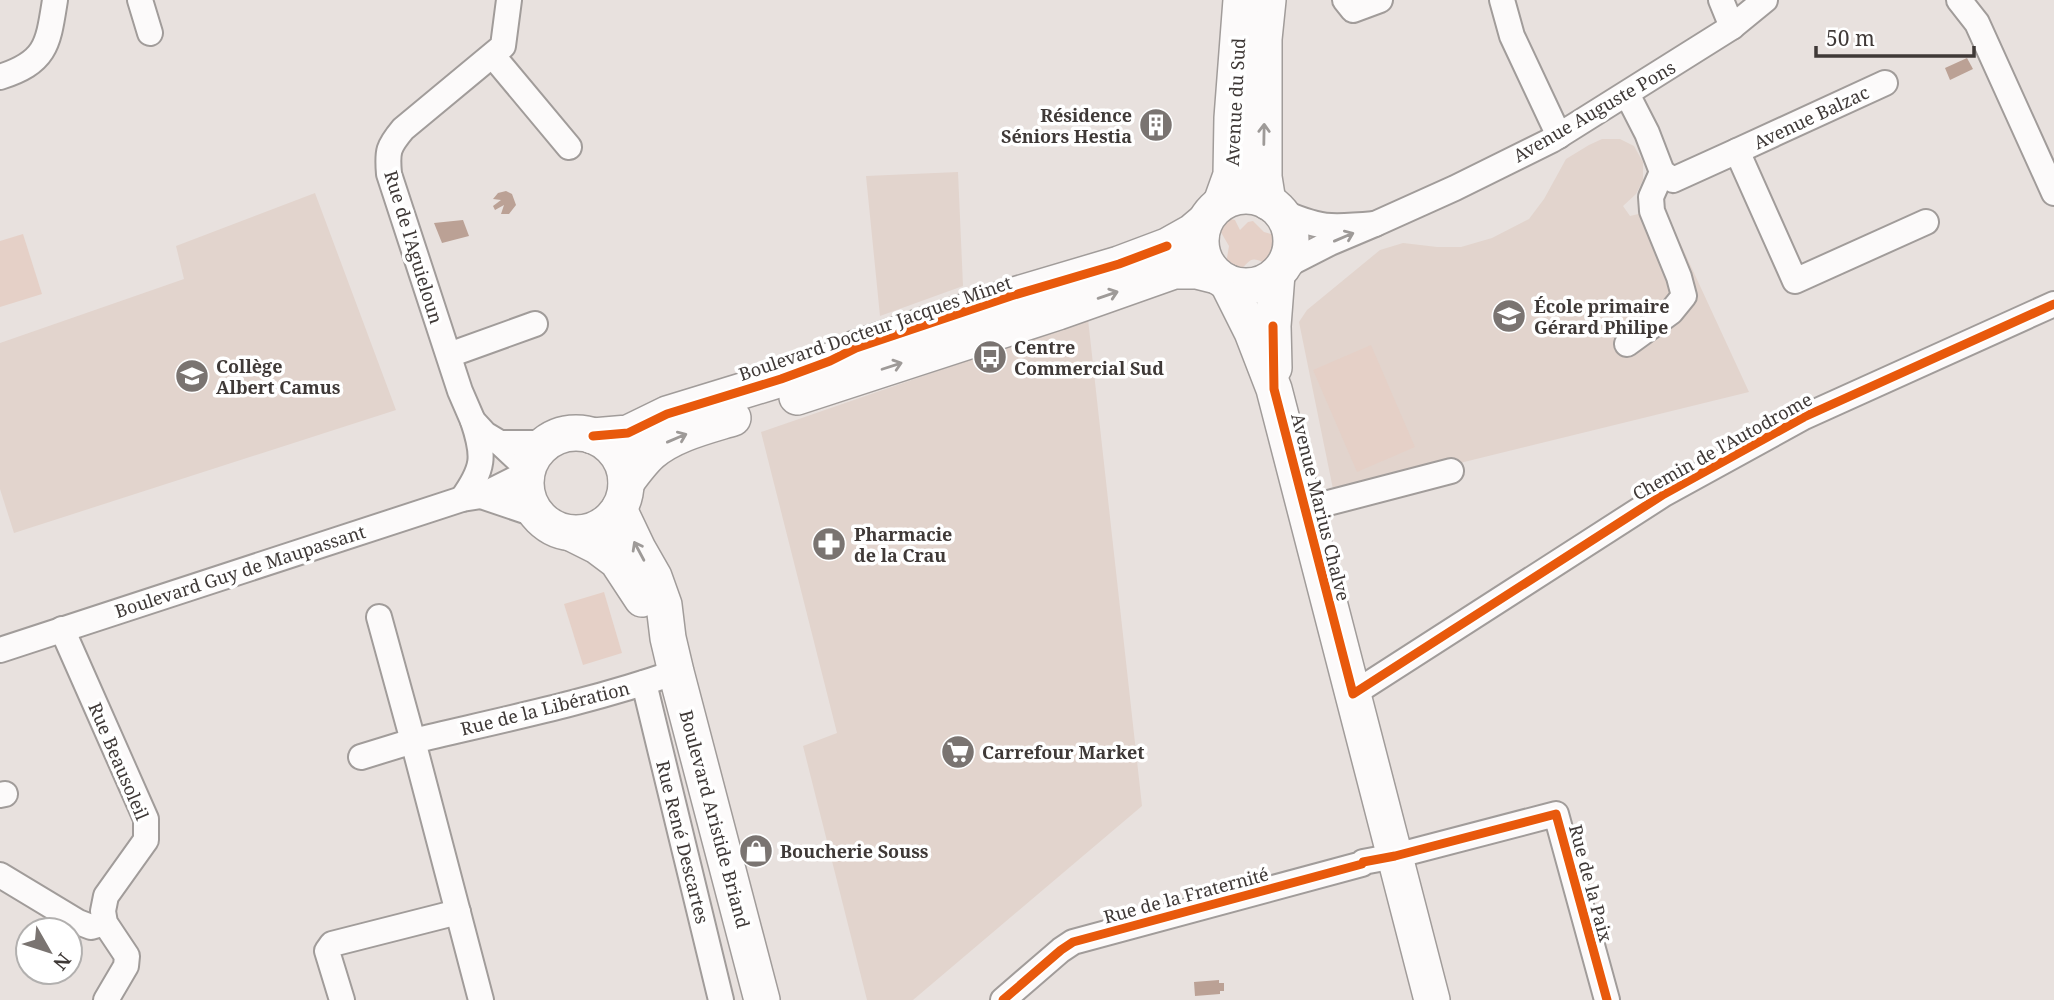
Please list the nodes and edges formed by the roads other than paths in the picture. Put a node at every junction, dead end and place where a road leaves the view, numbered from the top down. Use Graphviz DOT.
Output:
graph roads {
  1 [pos="55,0"];
  2 [pos="140,0"];
  3 [pos="509,0"];
  4 [pos="1241,0"];
  5 [pos="1268,0"];
  6 [pos="1345,0"];
  7 [pos="1380,0"];
  8 [pos="1502,0"];
  9 [pos="1721,0"];
  10 [pos="1765,0"];
  11 [pos="1959,0"];
  12 [pos="1732,27"];
  13 [pos="150,33"];
  14 [pos="493,56"];
  15 [pos="0,77"];
  16 [pos="1885,83"];
  17 [pos="1627,94"];
  18 [pos="1559,136"];
  19 [pos="569,147"];
  20 [pos="1737,151"];
  21 [pos="1662,173"];
  22 [pos="2054,193"];
  23 [pos="1273,206"];
  24 [pos="1213,212"];
  25 [pos="1926,222"];
  26 [pos="1375,224"];
  27 [pos="1280,270"];
  28 [pos="1222,279"];
  29 [pos="2054,304"];
  30 [pos="535,324"];
  31 [pos="1627,344"];
  32 [pos="449,355"];
  33 [pos="1274,389"];
  34 [pos="473,421"];
  35 [pos="593,436"];
  36 [pos="534,462"];
  37 [pos="1451,471"];
  38 [pos="623,496"];
  39 [pos="472,497"];
  40 [pos="1305,509"];
  41 [pos="537,515"];
  42 [pos="573,534"];
  43 [pos="379,617"];
  44 [pos="62,629"];
  45 [pos="668,638"];
  46 [pos="0,650"];
  47 [pos="660,677"];
  48 [pos="1353,694"];
  49 [pos="413,741"];
  50 [pos="360,757"];
  51 [pos="1395,856"];
  52 [pos="0,875"];
  53 [pos="458,912"];
  54 [pos="105,923"];
  55 [pos="106,1000"];
  56 [pos="342,1000"];
  57 [pos="481,1000"];
  58 [pos="722,1000"];
  59 [pos="762,1000"];
  60 [pos="1003,1000"];
  61 [pos="1432,1000"];
  62 [pos="1607,1000"];
  1 -- 15 [label="street"];
  2 -- 13 [label="street"];
  3 -- 14 [label="street, Rue de l'Aguieloun"];
  4 -- 24 [label="main road, Avenue du Sud"];
  23 -- 5 [label="main road, Avenue du Sud, one-way"];
  6 -- 7 [label="street"];
  8 -- 18 [label="street"];
  9 -- 12 [label="street"];
  10 -- 12 [label="street, Avenue Auguste Pons"];
  11 -- 22 [label="street"];
  12 -- 17 [label="street, Avenue Auguste Pons"];
  14 -- 19 [label="street"];
  14 -- 32 [label="street, Rue de l'Aguieloun"];
  16 -- 20 [label="street, Avenue Balzac"];
  17 -- 18 [label="street, Avenue Auguste Pons"];
  17 -- 21 [label="street"];
  18 -- 26 [label="street, Avenue Auguste Pons"];
  20 -- 21 [label="street, Avenue Balzac"];
  20 -- 25 [label="street, Avenue Balzac"];
  21 -- 31 [label="street"];
  23 -- 24 [label="main road"];
  23 -- 26 [label="street"];
  23 -- 27 [label="main road"];
  24 -- 28 [label="main road"];
  24 -- 35 [label="main road, Boulevard Docteur Jacques Minet"];
  27 -- 26 [label="street, Avenue Auguste Pons, one-way"];
  27 -- 28 [label="main road"];
  27 -- 33 [label="main road, Avenue Marius Chalve"];
  28 -- 33 [label="main road, Avenue Marius Chalve"];
  38 -- 28 [label="main road, one-way"];
  29 -- 48 [label="street, Chemin de l'Autodrome"];
  30 -- 32 [label="street"];
  32 -- 34 [label="street, Rue de l'Aguieloun"];
  33 -- 40 [label="main road, Avenue Marius Chalve"];
  34 -- 36 [label="street, Rue de l'Aguieloun"];
  34 -- 39 [label="street"];
  35 -- 36 [label="main road"];
  35 -- 38 [label="main road"];
  36 -- 39 [label="street, Boulevard Guy de Maupassant"];
  36 -- 41 [label="main road"];
  37 -- 40 [label="street"];
  38 -- 42 [label="main road"];
  45 -- 38 [label="main road, Boulevard Aristide Briand, one-way"];
  39 -- 41 [label="street"];
  39 -- 44 [label="street, Boulevard Guy de Maupassant"];
  40 -- 48 [label="main road, Avenue Marius Chalve"];
  41 -- 42 [label="main road"];
  42 -- 45 [label="main road, Boulevard Aristide Briand"];
  43 -- 49 [label="street"];
  44 -- 46 [label="street, Boulevard Guy de Maupassant"];
  44 -- 54 [label="street, Rue Beausoleil"];
  45 -- 47 [label="main road, Boulevard Aristide Briand"];
  47 -- 49 [label="street, Rue de la Libération"];
  47 -- 58 [label="street, Rue René Descartes"];
  47 -- 59 [label="main road, Boulevard Aristide Briand"];
  48 -- 51 [label="main road, Avenue Marius Chalve"];
  49 -- 50 [label="street, Rue de la Libération"];
  49 -- 53 [label="street"];
  51 -- 60 [label="street, Rue de la Fraternité"];
  51 -- 61 [label="main road, Avenue Marius Chalve"];
  51 -- 62 [label="street, Rue de la Paix"];
  52 -- 54 [label="street"];
  53 -- 56 [label="street"];
  53 -- 57 [label="street"];
  54 -- 55 [label="street"];
}
